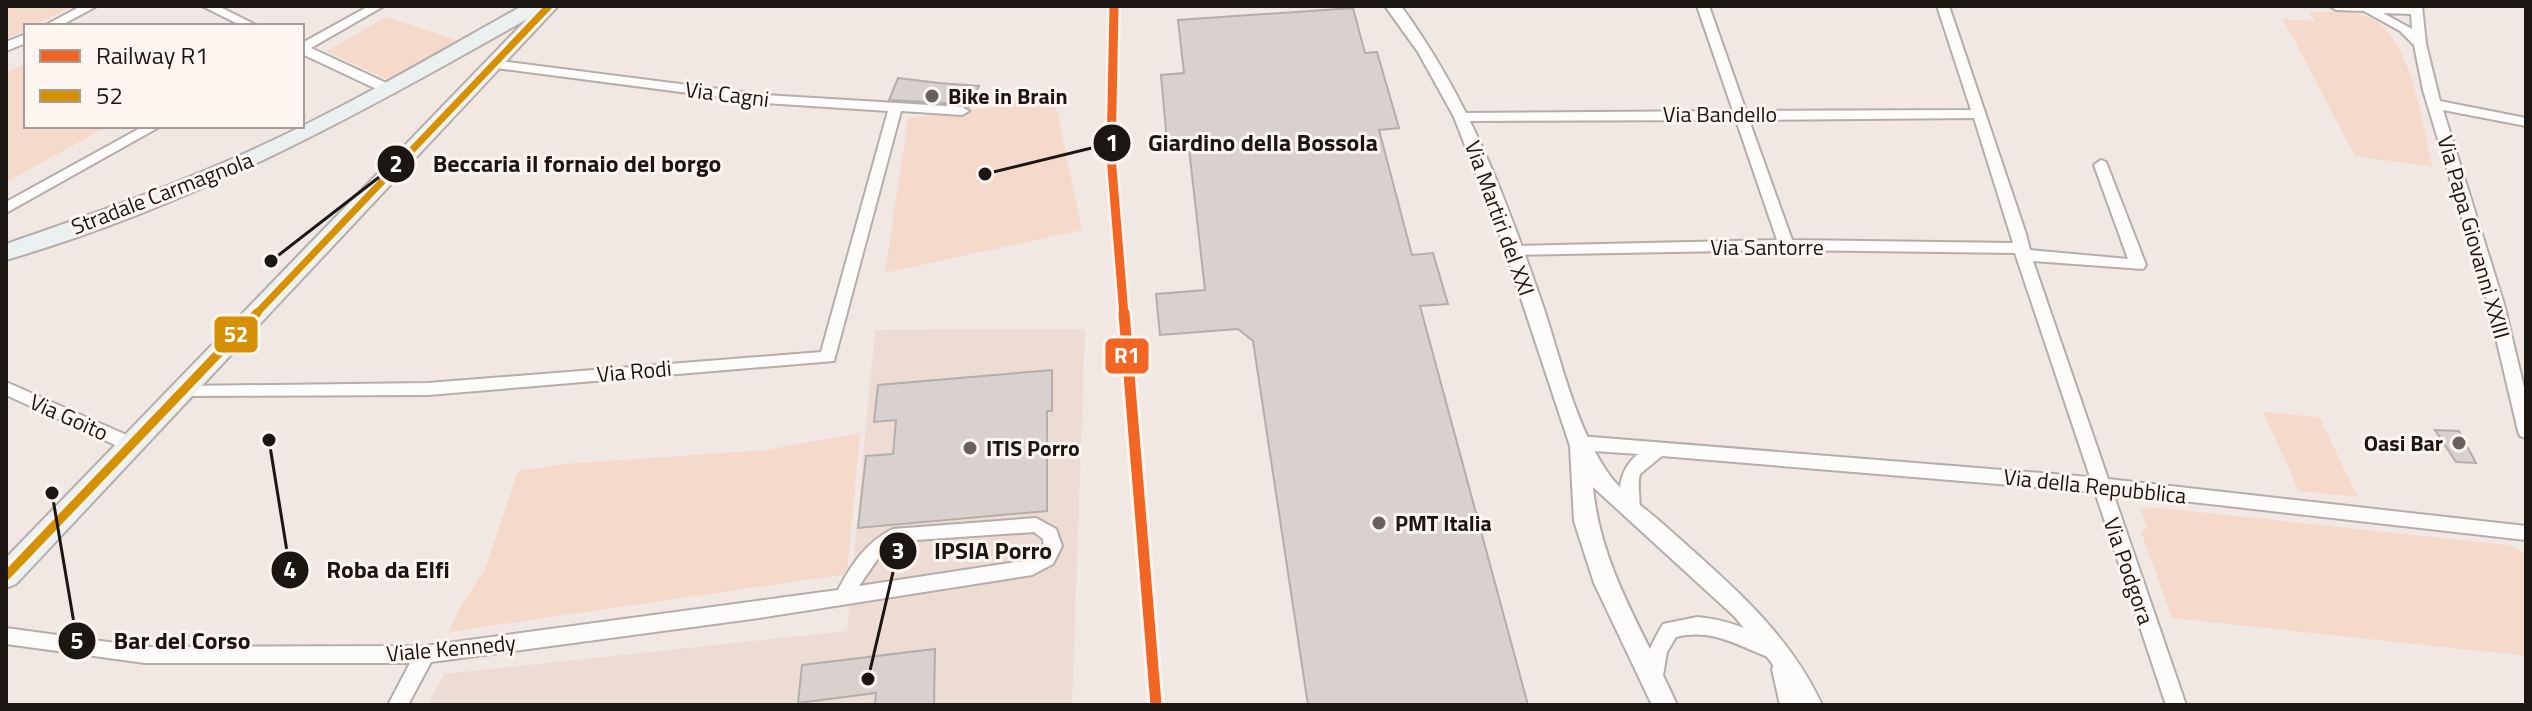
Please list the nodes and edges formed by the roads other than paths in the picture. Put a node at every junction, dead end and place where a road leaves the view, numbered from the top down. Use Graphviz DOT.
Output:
graph roads {
  1 [pos="91,6"];
  2 [pos="208,6"];
  3 [pos="378,6"];
  4 [pos="535,6"];
  5 [pos="549,6"];
  6 [pos="1393,6"];
  7 [pos="1703,6"];
  8 [pos="1943,6"];
  9 [pos="2336,6"];
  10 [pos="2344,6"];
  11 [pos="2361,7"];
  12 [pos="2416,8"];
  13 [pos="54,24"];
  14 [pos="248,24"];
  15 [pos="2420,44"];
  16 [pos="304,48"];
  17 [pos="304,50"];
  18 [pos="493,64"];
  19 [pos="390,90"];
  20 [pos="2435,104"];
  21 [pos="895,110"];
  22 [pos="962,111"];
  23 [pos="1740,113"];
  24 [pos="1978,114"];
  25 [pos="1462,117"];
  26 [pos="2526,122"];
  27 [pos="150,128"];
  28 [pos="2101,165"];
  29 [pos="6,208"];
  30 [pos="1786,245"];
  31 [pos="1514,251"];
  32 [pos="6,252"];
  33 [pos="2022,252"];
  34 [pos="6,388"];
  35 [pos="184,392"];
  36 [pos="2526,431"];
  37 [pos="1579,443"];
  38 [pos="132,445"];
  39 [pos="1662,448"];
  40 [pos="2100,485"];
  41 [pos="1631,511"];
  42 [pos="2526,533"];
  43 [pos="6,576"];
  44 [pos="845,595"];
  45 [pos="6,636"];
  46 [pos="425,654"];
  47 [pos="1779,654"];
  48 [pos="1654,681"];
  49 [pos="398,705"];
  50 [pos="1665,705"];
  51 [pos="1790,705"];
  52 [pos="1810,705"];
  53 [pos="2176,705"];
  1 -- 13 [label="street"];
  2 -- 14 [label="street"];
  3 -- 16 [label="street"];
  4 -- 19 [label="main road, Stradale Carmagnola"];
  5 -- 18 [label="main road"];
  6 -- 25 [label="street, Via Martiri del XXI"];
  7 -- 23 [label="street"];
  8 -- 24 [label="street, Via Podgora"];
  9 -- 10 [label="street"];
  10 -- 11 [label="street"];
  11 -- 12 [label="street"];
  11 -- 15 [label="street"];
  12 -- 15 [label="street, Via Papa Giovanni XXIII"];
  15 -- 20 [label="street, Via Papa Giovanni XXIII"];
  17 -- 19 [label="street"];
  18 -- 21 [label="street, Via Cagni"];
  18 -- 35 [label="main road"];
  19 -- 32 [label="main road, Stradale Carmagnola"];
  20 -- 26 [label="street"];
  20 -- 36 [label="street, Via Papa Giovanni XXIII"];
  21 -- 22 [label="street, Via Cagni"];
  21 -- 35 [label="street, Via Rodi"];
  23 -- 24 [label="street, Via Bandello"];
  23 -- 25 [label="street, Via Bandello"];
  23 -- 30 [label="street"];
  24 -- 33 [label="street, Via Podgora"];
  25 -- 31 [label="street, Via Martiri del XXI"];
  27 -- 29 [label="street"];
  28 -- 33 [label="street"];
  30 -- 31 [label="street, Via Santorre"];
  30 -- 33 [label="street, Via Santorre"];
  31 -- 37 [label="street, Via Martiri del XXI"];
  33 -- 40 [label="street, Via Podgora"];
  34 -- 38 [label="street, Via Goito"];
  35 -- 38 [label="main road"];
  37 -- 39 [label="street, Via della Repubblica"];
  37 -- 41 [label="street, Via Martiri del XXI"];
  37 -- 48 [label="street, Via Martiri del XXI"];
  38 -- 43 [label="main road"];
  39 -- 40 [label="street, Via della Repubblica"];
  39 -- 41 [label="street"];
  40 -- 42 [label="street, Via della Repubblica"];
  40 -- 53 [label="street, Via Podgora"];
  41 -- 47 [label="street, Via Martiri del XXI"];
  44 -- 44 [label="street, Viale Kennedy"];
  44 -- 46 [label="street, Viale Kennedy"];
  45 -- 46 [label="street, Viale Kennedy"];
  46 -- 49 [label="street"];
  47 -- 48 [label="street"];
  47 -- 51 [label="street, Via Martiri del XXI"];
  47 -- 52 [label="street, Via Martiri del XXI"];
  48 -- 50 [label="street, Via Martiri del XXI"];
}
